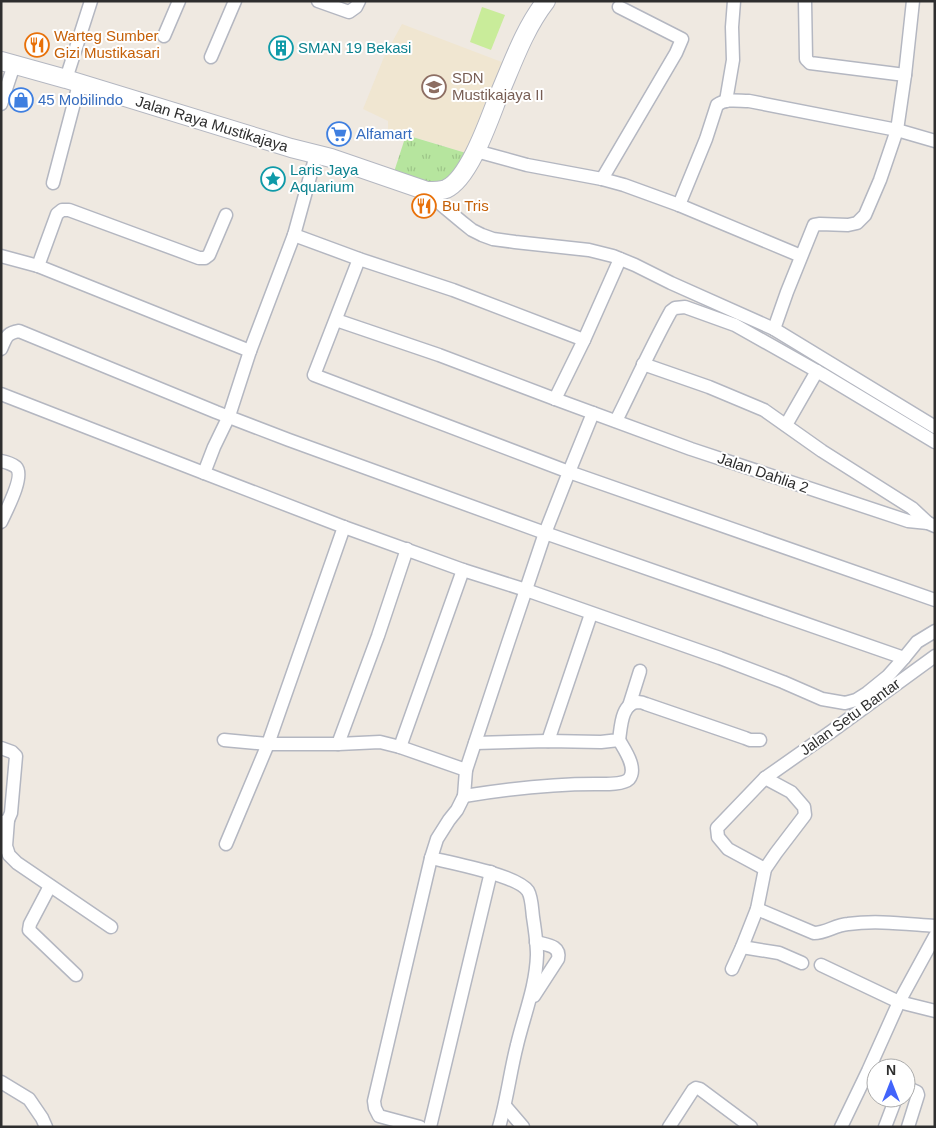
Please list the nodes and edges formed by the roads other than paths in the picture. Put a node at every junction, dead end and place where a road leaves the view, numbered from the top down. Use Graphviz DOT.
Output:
graph roads {
  1 [pos="179,1"];
  2 [pos="235,1"];
  3 [pos="318,1"];
  4 [pos="359,1"];
  5 [pos="546,1"];
  6 [pos="734,1"];
  7 [pos="805,1"];
  8 [pos="913,1"];
  9 [pos="89,2"];
  10 [pos="619,7"];
  11 [pos="164,36"];
  12 [pos="211,57"];
  13 [pos="7,63"];
  14 [pos="906,75"];
  15 [pos="72,81"];
  16 [pos="726,101"];
  17 [pos="1,104"];
  18 [pos="897,130"];
  19 [pos="935,141"];
  20 [pos="476,151"];
  21 [pos="316,155"];
  22 [pos="602,179"];
  23 [pos="53,183"];
  24 [pos="427,191"];
  25 [pos="679,205"];
  26 [pos="226,215"];
  27 [pos="294,235"];
  28 [pos="1,256"];
  29 [pos="801,256"];
  30 [pos="359,259"];
  31 [pos="620,259"];
  32 [pos="38,266"];
  33 [pos="336,320"];
  34 [pos="774,329"];
  35 [pos="584,340"];
  36 [pos="1,349"];
  37 [pos="250,351"];
  38 [pos="643,364"];
  39 [pos="817,371"];
  40 [pos="1,394"];
  41 [pos="556,399"];
  42 [pos="593,413"];
  43 [pos="229,416"];
  44 [pos="616,421"];
  45 [pos="786,426"];
  46 [pos="935,426"];
  47 [pos="935,442"];
  48 [pos="1,461"];
  49 [pos="569,472"];
  50 [pos="204,473"];
  51 [pos="1,522"];
  52 [pos="931,525"];
  53 [pos="344,527"];
  54 [pos="545,533"];
  55 [pos="407,549"];
  56 [pos="463,570"];
  57 [pos="526,590"];
  58 [pos="935,600"];
  59 [pos="591,614"];
  60 [pos="935,631"];
  61 [pos="935,656"];
  62 [pos="904,658"];
  63 [pos="640,671"];
  64 [pos="629,706"];
  65 [pos="224,740"];
  66 [pos="618,740"];
  67 [pos="760,740"];
  68 [pos="548,741"];
  69 [pos="475,743"];
  70 [pos="268,744"];
  71 [pos="338,744"];
  72 [pos="400,747"];
  73 [pos="1,748"];
  74 [pos="466,770"];
  75 [pos="765,778"];
  76 [pos="464,796"];
  77 [pos="4,821"];
  78 [pos="226,844"];
  79 [pos="431,858"];
  80 [pos="765,869"];
  81 [pos="491,872"];
  82 [pos="50,886"];
  83 [pos="756,909"];
  84 [pos="935,926"];
  85 [pos="111,928"];
  86 [pos="935,936"];
  87 [pos="536,942"];
  88 [pos="742,947"];
  89 [pos="802,963"];
  90 [pos="822,965"];
  91 [pos="732,968"];
  92 [pos="76,975"];
  93 [pos="529,1002"];
  94 [pos="899,1002"];
  95 [pos="935,1011"];
  96 [pos="1,1082"];
  97 [pos="505,1106"];
  98 [pos="892,1108"];
  99 [pos="914,1108"];
  100 [pos="46,1127"];
  101 [pos="420,1127"];
  102 [pos="430,1127"];
  103 [pos="499,1127"];
  104 [pos="524,1127"];
  105 [pos="669,1127"];
  106 [pos="751,1127"];
  107 [pos="841,1127"];
  108 [pos="885,1127"];
  109 [pos="908,1127"];
  1 -- 11 [label="street"];
  2 -- 12 [label="street"];
  3 -- 4 [label="street"];
  5 -- 20 [label="main road"];
  6 -- 16 [label="street"];
  7 -- 14 [label="street"];
  8 -- 14 [label="street"];
  9 -- 15 [label="street"];
  10 -- 22 [label="street"];
  13 -- 15 [label="main road, Jalan Raya Mustikajaya"];
  13 -- 17 [label="street"];
  14 -- 18 [label="street"];
  15 -- 21 [label="main road, Jalan Raya Mustikajaya"];
  15 -- 23 [label="street"];
  16 -- 18 [label="street"];
  16 -- 25 [label="street"];
  18 -- 19 [label="street"];
  18 -- 29 [label="street"];
  20 -- 22 [label="street"];
  20 -- 24 [label="main road"];
  21 -- 24 [label="main road, Jalan Raya Mustikajaya"];
  21 -- 27 [label="street"];
  22 -- 25 [label="street"];
  24 -- 31 [label="street"];
  25 -- 29 [label="street"];
  26 -- 32 [label="street"];
  27 -- 30 [label="street"];
  27 -- 37 [label="street"];
  28 -- 32 [label="street"];
  29 -- 34 [label="street"];
  30 -- 33 [label="street"];
  30 -- 35 [label="street"];
  31 -- 34 [label="street"];
  31 -- 35 [label="street"];
  32 -- 37 [label="street"];
  33 -- 41 [label="street, Jalan Dahlia 2"];
  33 -- 49 [label="street"];
  34 -- 46 [label="street"];
  35 -- 41 [label="street"];
  36 -- 43 [label="street"];
  37 -- 43 [label="street"];
  38 -- 39 [label="street"];
  38 -- 44 [label="street"];
  38 -- 45 [label="street"];
  39 -- 45 [label="street"];
  39 -- 47 [label="street"];
  40 -- 50 [label="street"];
  41 -- 42 [label="street, Jalan Dahlia 2"];
  42 -- 44 [label="street, Jalan Dahlia 2"];
  42 -- 49 [label="street"];
  43 -- 50 [label="street"];
  43 -- 54 [label="street"];
  44 -- 52 [label="street, Jalan Dahlia 2"];
  45 -- 52 [label="street"];
  48 -- 51 [label="street"];
  49 -- 54 [label="street"];
  49 -- 58 [label="street"];
  50 -- 53 [label="street"];
  53 -- 55 [label="street"];
  53 -- 70 [label="street"];
  54 -- 57 [label="street"];
  54 -- 62 [label="street"];
  55 -- 56 [label="street"];
  55 -- 71 [label="street"];
  56 -- 57 [label="street"];
  56 -- 72 [label="street"];
  57 -- 59 [label="street"];
  57 -- 69 [label="street"];
  59 -- 62 [label="street"];
  59 -- 68 [label="street"];
  60 -- 62 [label="street"];
  61 -- 75 [label="street, Jalan Setu Bantar"];
  63 -- 64 [label="street"];
  64 -- 66 [label="street"];
  64 -- 67 [label="street"];
  65 -- 70 [label="street"];
  66 -- 68 [label="street"];
  66 -- 76 [label="street"];
  68 -- 69 [label="street"];
  69 -- 74 [label="street"];
  70 -- 71 [label="street"];
  70 -- 78 [label="street"];
  71 -- 72 [label="street"];
  72 -- 74 [label="street"];
  73 -- 77 [label="street"];
  74 -- 76 [label="street"];
  75 -- 80 [label="street"];
  75 -- 80 [label="street, Jalan Setu Bantar"];
  76 -- 79 [label="street"];
  77 -- 82 [label="street"];
  79 -- 81 [label="street"];
  79 -- 101 [label="street"];
  80 -- 83 [label="street"];
  81 -- 87 [label="street"];
  81 -- 102 [label="street"];
  82 -- 85 [label="street"];
  82 -- 92 [label="street"];
  83 -- 84 [label="street"];
  83 -- 88 [label="street"];
  86 -- 94 [label="street"];
  87 -- 93 [label="street"];
  87 -- 93 [label="street"];
  88 -- 89 [label="street"];
  88 -- 91 [label="street"];
  90 -- 94 [label="street"];
  93 -- 97 [label="street"];
  94 -- 95 [label="street"];
  94 -- 107 [label="street"];
  96 -- 100 [label="street"];
  97 -- 103 [label="street"];
  97 -- 104 [label="street"];
  98 -- 108 [label="street"];
  99 -- 109 [label="street"];
  105 -- 106 [label="street"];
}
